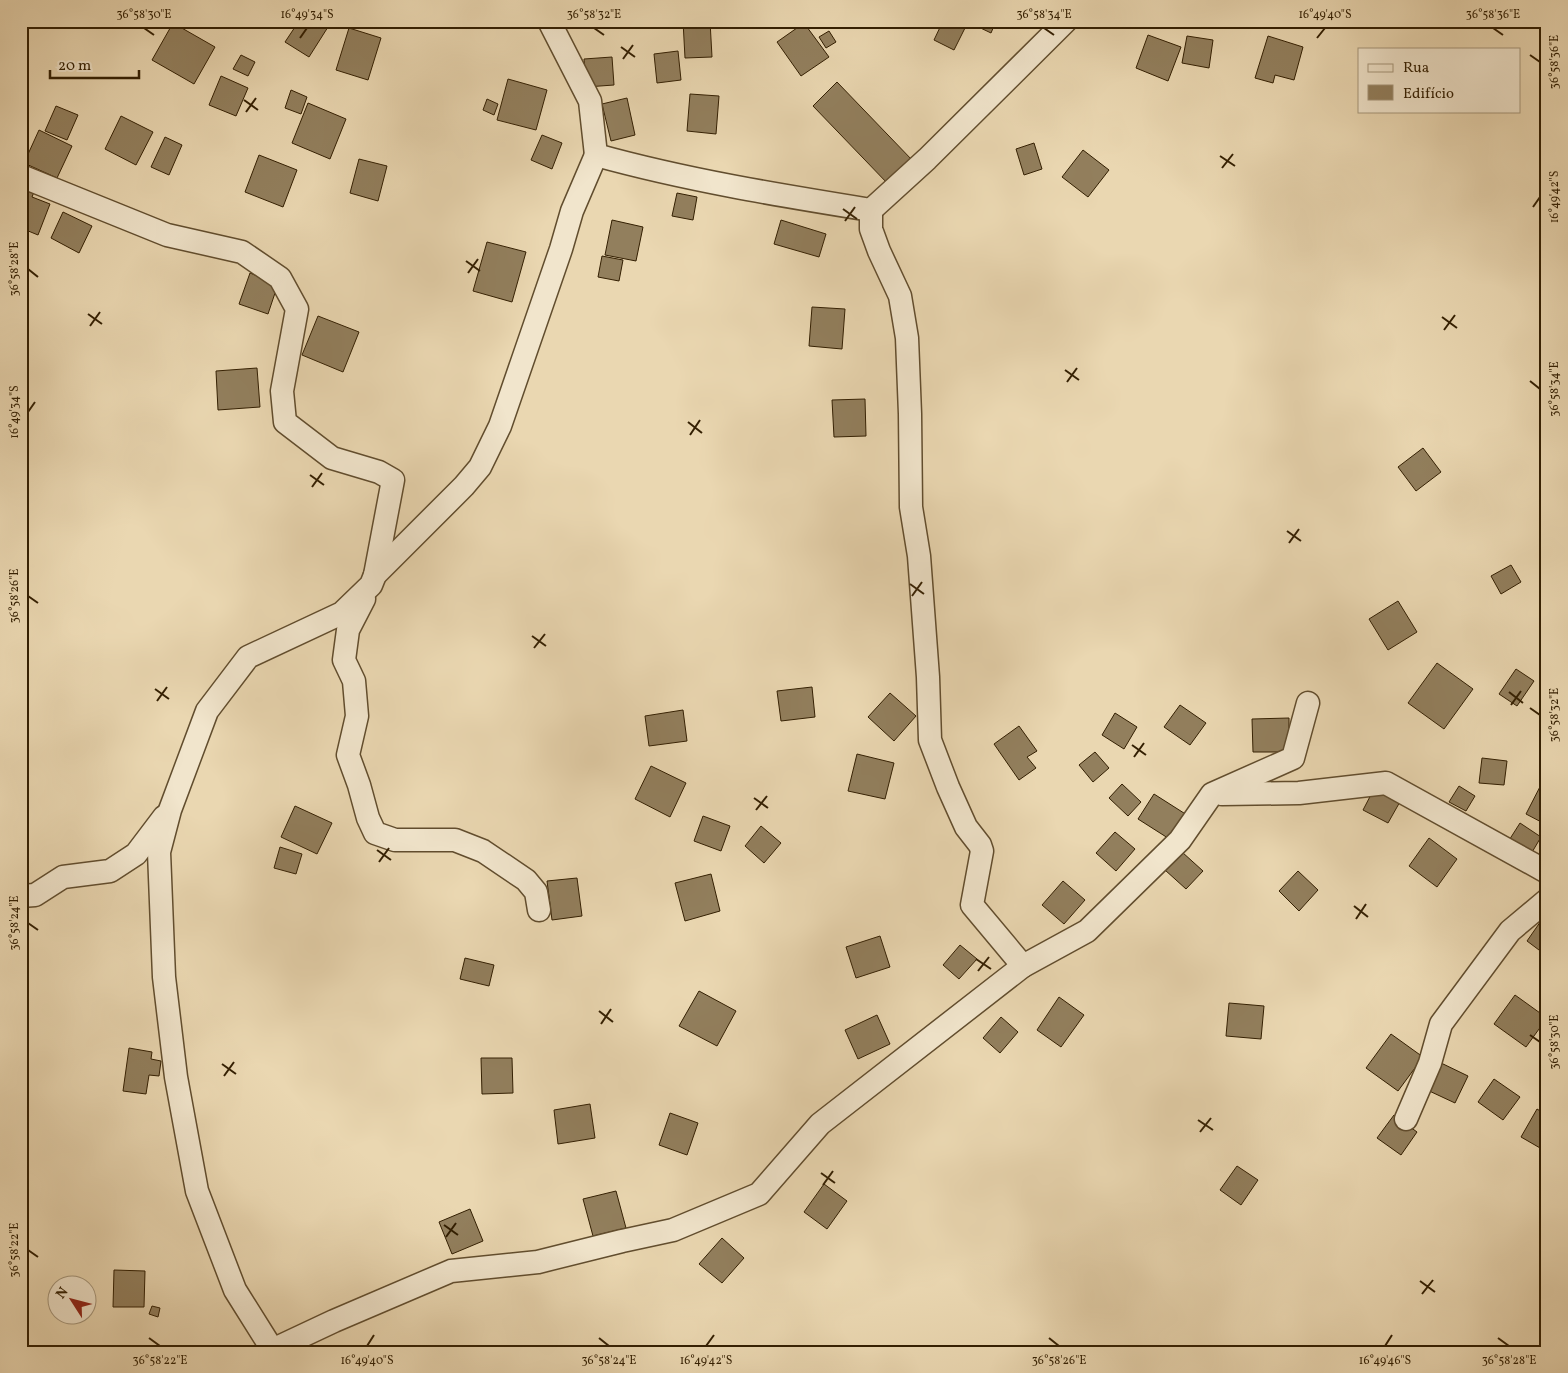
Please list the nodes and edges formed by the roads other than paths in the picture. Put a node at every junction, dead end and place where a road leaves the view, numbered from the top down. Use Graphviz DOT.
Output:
graph roads {
  1 [pos="549,21"];
  2 [pos="1066,21"];
  3 [pos="596,155"];
  4 [pos="21,176"];
  5 [pos="871,210"];
  6 [pos="373,580"];
  7 [pos="1308,703"];
  8 [pos="1212,794"];
  9 [pos="170,810"];
  10 [pos="1547,872"];
  11 [pos="21,896"];
  12 [pos="1547,900"];
  13 [pos="539,910"];
  14 [pos="1023,966"];
  15 [pos="1406,1119"];
  16 [pos="270,1350"];
  1 -- 3 [label="street"];
  2 -- 5 [label="street"];
  3 -- 5 [label="street"];
  3 -- 6 [label="street"];
  4 -- 6 [label="street"];
  5 -- 14 [label="street"];
  6 -- 9 [label="street"];
  6 -- 13 [label="street"];
  7 -- 8 [label="street"];
  8 -- 10 [label="street"];
  8 -- 14 [label="street"];
  9 -- 11 [label="street"];
  9 -- 16 [label="street"];
  12 -- 15 [label="street"];
  14 -- 16 [label="street"];
}
